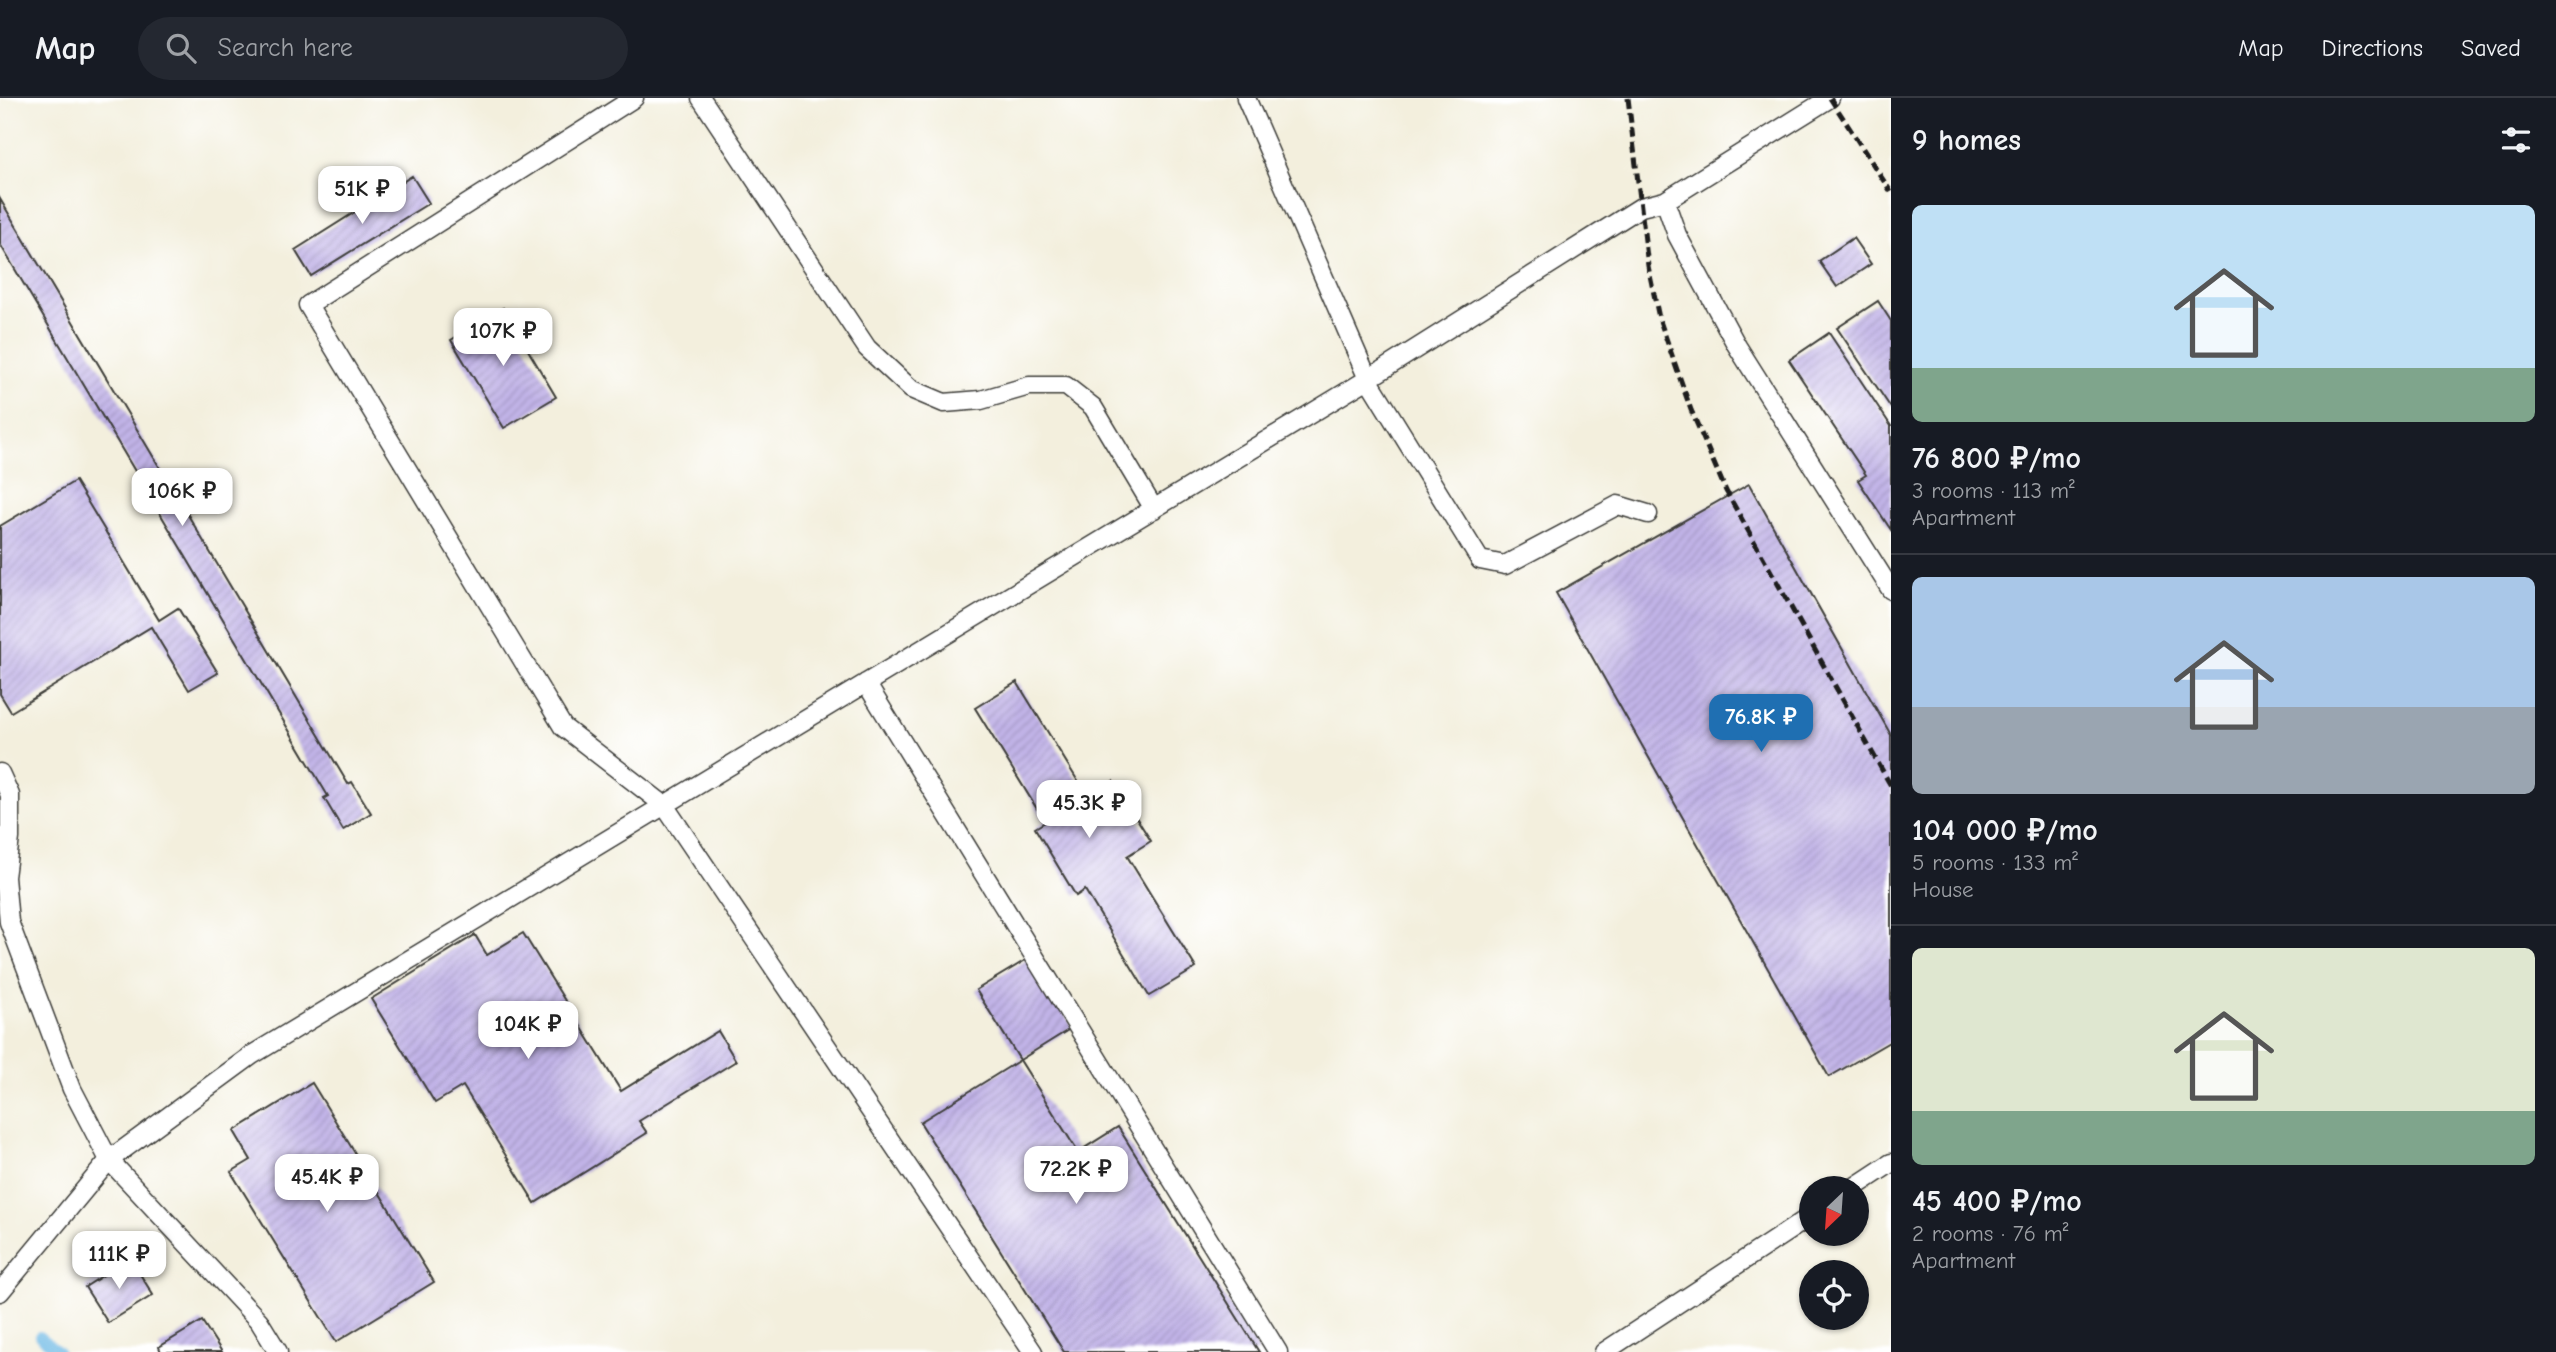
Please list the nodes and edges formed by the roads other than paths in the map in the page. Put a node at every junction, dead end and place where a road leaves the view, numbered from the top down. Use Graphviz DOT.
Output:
graph roads {
  1 [pos="634,98"];
  2 [pos="701,98"];
  3 [pos="1247,98"];
  4 [pos="1830,98"];
  5 [pos="1665,201"];
  6 [pos="1368,379"];
  7 [pos="1154,509"];
  8 [pos="1648,514"];
  9 [pos="1891,590"];
  10 [pos="866,683"];
  11 [pos="0,774"];
  12 [pos="664,806"];
  13 [pos="109,1160"];
  14 [pos="1891,1163"];
  15 [pos="1869,1177"];
  16 [pos="1799,1224"];
  17 [pos="0,1292"];
  18 [pos="278,1352"];
  19 [pos="1032,1352"];
  20 [pos="1278,1352"];
  21 [pos="1604,1352"];
  1 -- 12 [label="lane"];
  2 -- 7 [label="lane"];
  3 -- 6 [label="lane"];
  4 -- 5 [label="lane"];
  5 -- 6 [label="lane"];
  5 -- 9 [label="lane"];
  6 -- 7 [label="lane"];
  6 -- 8 [label="lane"];
  7 -- 10 [label="lane"];
  10 -- 12 [label="lane"];
  10 -- 20 [label="lane"];
  11 -- 13 [label="lane"];
  12 -- 13 [label="lane"];
  12 -- 19 [label="lane"];
  13 -- 17 [label="lane"];
  13 -- 18 [label="lane"];
  14 -- 15 [label="lane"];
  16 -- 21 [label="lane"];
}
